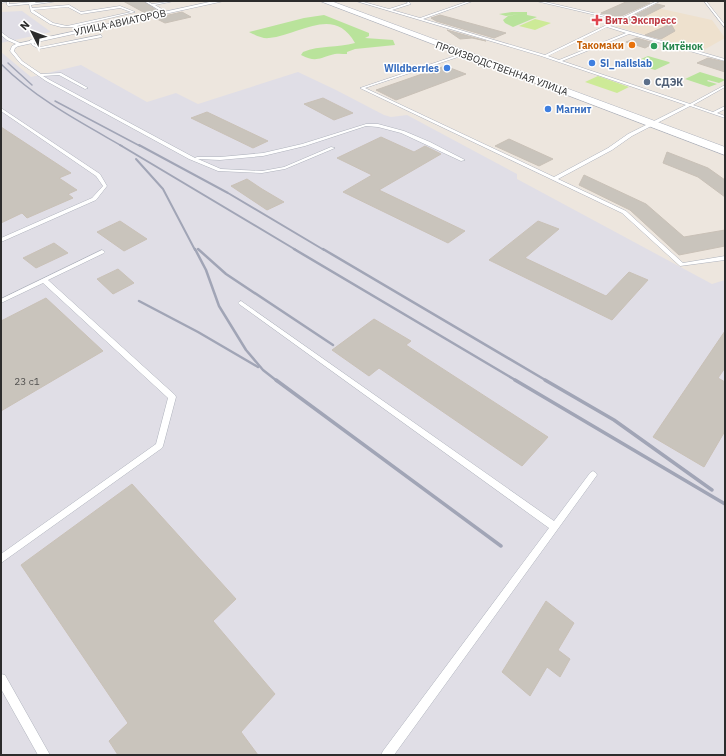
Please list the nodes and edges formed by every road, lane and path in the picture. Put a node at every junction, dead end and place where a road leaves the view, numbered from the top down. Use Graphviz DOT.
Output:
graph roads {
  1 [pos="8,1"];
  2 [pos="57,1"];
  3 [pos="145,1"];
  4 [pos="173,1"];
  5 [pos="221,1"];
  6 [pos="324,1"];
  7 [pos="357,1"];
  8 [pos="406,1"];
  9 [pos="472,1"];
  10 [pos="537,1"];
  11 [pos="659,1"];
  12 [pos="705,1"];
  13 [pos="1,2"];
  14 [pos="36,2"];
  15 [pos="152,5"];
  16 [pos="31,9"];
  17 [pos="389,10"];
  18 [pos="164,12"];
  19 [pos="420,19"];
  20 [pos="619,20"];
  21 [pos="74,26"];
  22 [pos="607,26"];
  23 [pos="725,28"];
  24 [pos="80,30"];
  25 [pos="1,33"];
  26 [pos="629,33"];
  27 [pos="101,36"];
  28 [pos="32,40"];
  29 [pos="19,44"];
  30 [pos="463,54"];
  31 [pos="545,56"];
  32 [pos="559,60"];
  33 [pos="725,60"];
  34 [pos="40,75"];
  35 [pos="398,76"];
  36 [pos="406,79"];
  37 [pos="725,86"];
  38 [pos="86,88"];
  39 [pos="690,105"];
  40 [pos="725,107"];
  41 [pos="1,109"];
  42 [pos="714,113"];
  43 [pos="725,117"];
  44 [pos="654,124"];
  45 [pos="333,148"];
  46 [pos="725,151"];
  47 [pos="191,158"];
  48 [pos="463,160"];
  49 [pos="554,179"];
  50 [pos="1,240"];
  51 [pos="102,252"];
  52 [pos="725,258"];
  53 [pos="44,280"];
  54 [pos="1,301"];
  55 [pos="241,303"];
  56 [pos="593,475"];
  57 [pos="555,526"];
  58 [pos="1,559"];
  59 [pos="1,679"];
  60 [pos="44,755"];
  61 [pos="387,755"];
  1 -- 13 [label="lane"];
  1 -- 14 [label="lane"];
  2 -- 14 [label="lane"];
  3 -- 15 [label="lane"];
  4 -- 15 [label="lane"];
  5 -- 18 [label="street, УЛИЦА АВИАТОРОВ"];
  6 -- 30 [label="main road, ПРОИЗВОДСТВЕННАЯ УЛИЦА"];
  7 -- 17 [label="lane"];
  8 -- 17 [label="lane"];
  9 -- 19 [label="lane"];
  10 -- 20 [label="lane"];
  11 -- 20 [label="lane"];
  12 -- 23 [label="lane"];
  14 -- 16 [label="lane"];
  15 -- 18 [label="lane"];
  16 -- 21 [label="lane"];
  16 -- 21 [label="lane"];
  17 -- 19 [label="lane"];
  18 -- 24 [label="street, УЛИЦА АВИАТОРОВ"];
  19 -- 31 [label="lane"];
  20 -- 22 [label="lane"];
  21 -- 24 [label="lane"];
  22 -- 26 [label="lane"];
  22 -- 31 [label="lane"];
  24 -- 28 [label="street, УЛИЦА АВИАТОРОВ"];
  25 -- 29 [label="lane"];
  26 -- 32 [label="lane"];
  26 -- 33 [label="lane"];
  27 -- 28 [label="lane"];
  28 -- 29 [label="street, УЛИЦА АВИАТОРОВ"];
  29 -- 34 [label="lane"];
  30 -- 35 [label="lane"];
  30 -- 44 [label="main road, ПРОИЗВОДСТВЕННАЯ УЛИЦА"];
  31 -- 32 [label="lane"];
  32 -- 39 [label="lane"];
  34 -- 38 [label="lane"];
  34 -- 47 [label="lane"];
  35 -- 36 [label="lane"];
  35 -- 49 [label="lane"];
  37 -- 39 [label="lane"];
  39 -- 42 [label="lane"];
  39 -- 44 [label="lane"];
  40 -- 42 [label="lane"];
  41 -- 50 [label="lane"];
  42 -- 43 [label="lane"];
  44 -- 46 [label="main road, ПРОИЗВОДСТВЕННАЯ УЛИЦА"];
  44 -- 49 [label="lane"];
  45 -- 47 [label="lane"];
  47 -- 48 [label="lane"];
  49 -- 52 [label="lane"];
  51 -- 53 [label="lane"];
  53 -- 54 [label="lane"];
  53 -- 58 [label="lane"];
  55 -- 57 [label="lane"];
  56 -- 57 [label="lane"];
  57 -- 61 [label="lane"];
  59 -- 60 [label="lane"];
}
